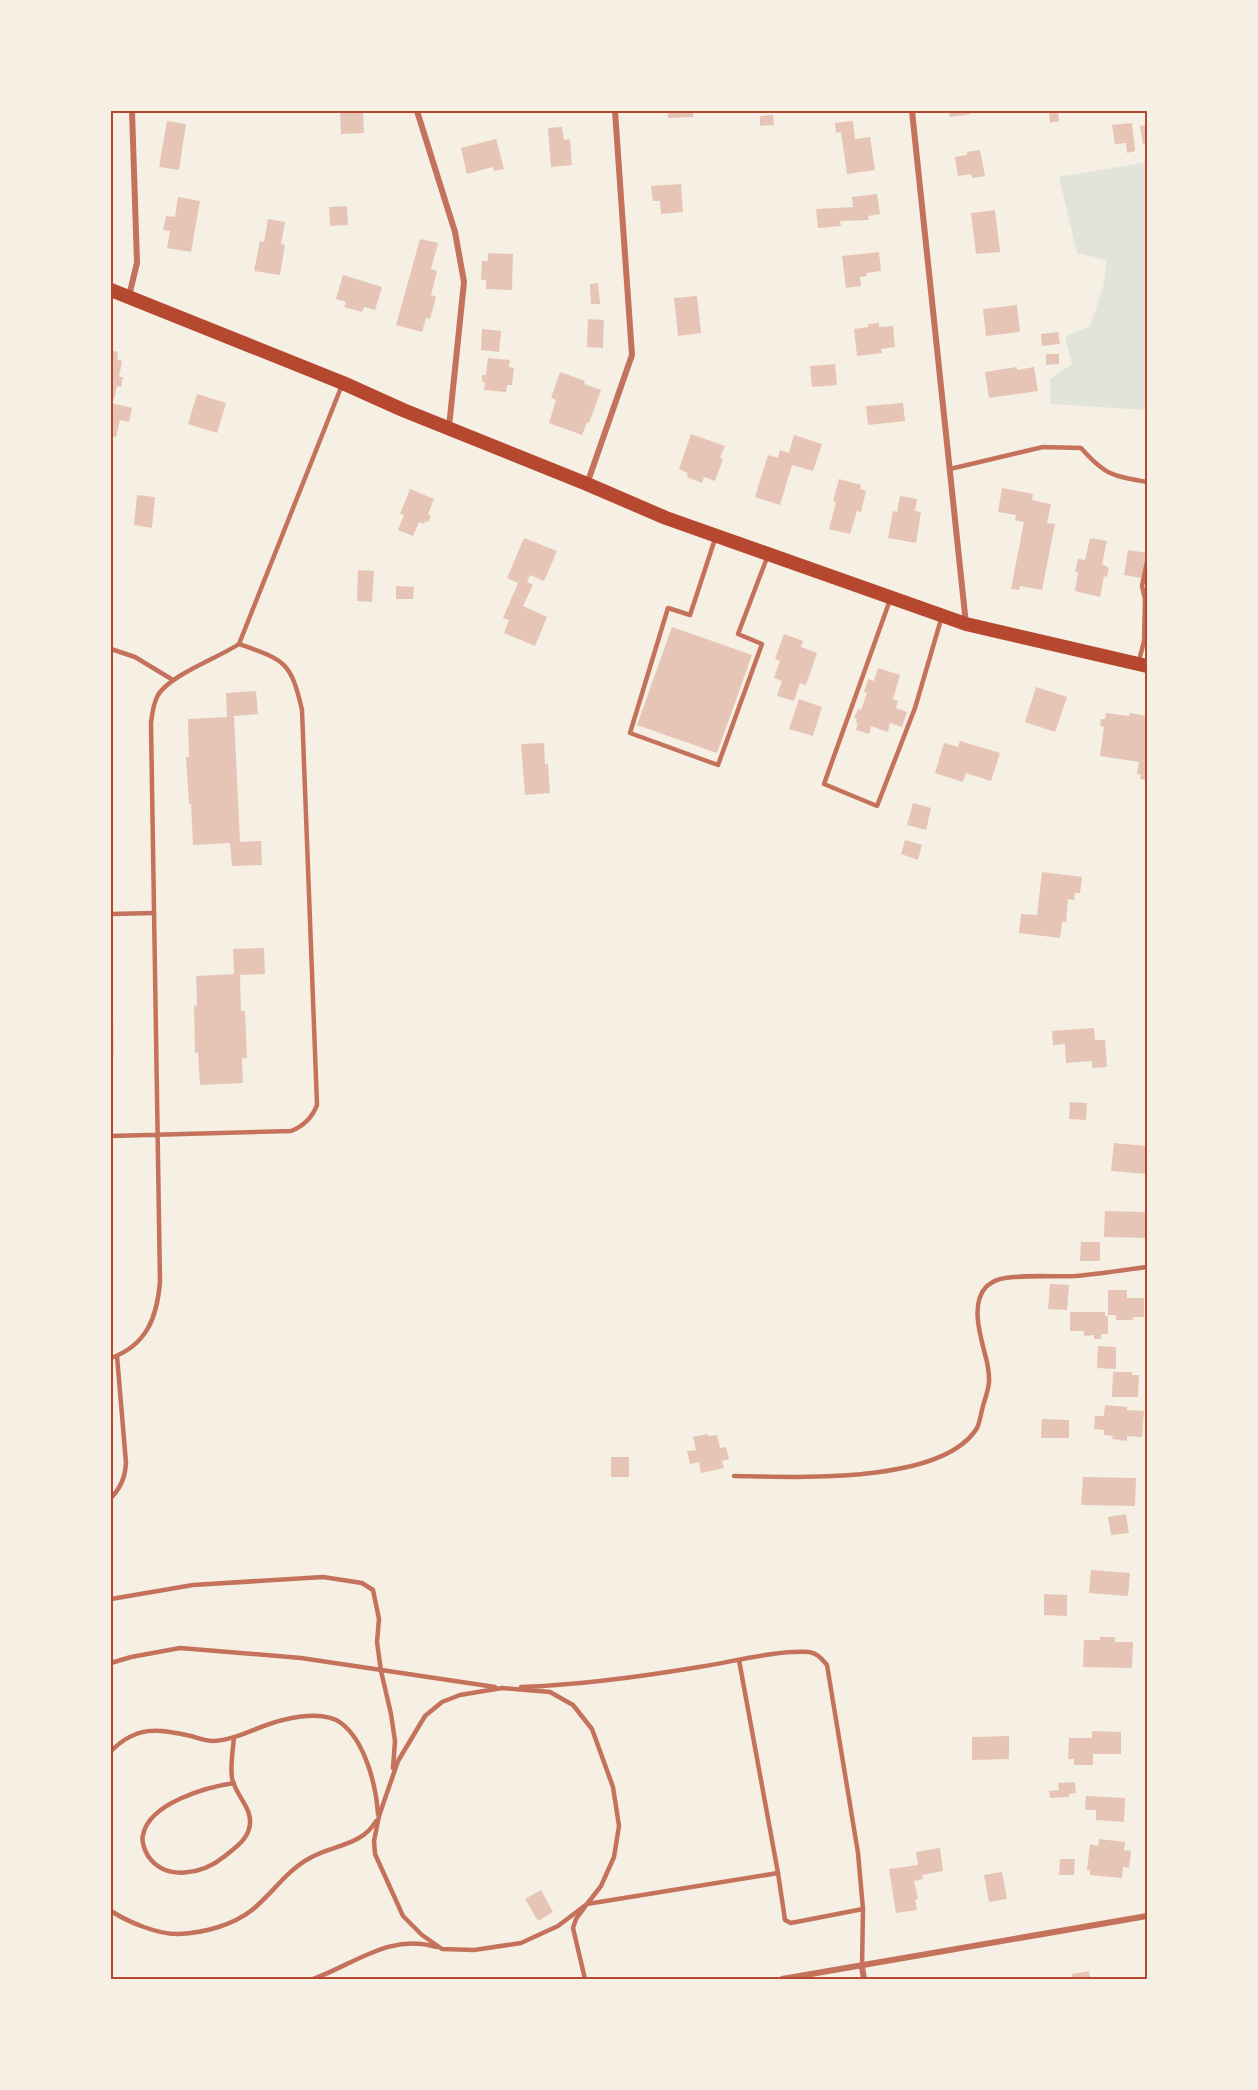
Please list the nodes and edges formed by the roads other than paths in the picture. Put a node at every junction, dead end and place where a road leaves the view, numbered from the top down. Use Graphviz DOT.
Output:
graph roads {
  1 [pos="132,111"];
  2 [pos="417,111"];
  3 [pos="615,111"];
  4 [pos="912,111"];
  5 [pos="111,290"];
  6 [pos="129,296"];
  7 [pos="343,383"];
  8 [pos="449,428"];
  9 [pos="950,469"];
  10 [pos="1147,482"];
  11 [pos="587,484"];
  12 [pos="716,536"];
  13 [pos="768,555"];
  14 [pos="1147,561"];
  15 [pos="891,598"];
  16 [pos="942,616"];
  17 [pos="966,624"];
  18 [pos="239,644"];
  19 [pos="111,649"];
  20 [pos="1143,665"];
  21 [pos="173,680"];
  22 [pos="154,912"];
  23 [pos="111,914"];
  24 [pos="158,1135"];
  25 [pos="111,1136"];
  26 [pos="1147,1267"];
  27 [pos="114,1357"];
  28 [pos="734,1476"];
  29 [pos="111,1498"];
  30 [pos="111,1599"];
  31 [pos="739,1660"];
  32 [pos="111,1663"];
  33 [pos="381,1671"];
  34 [pos="502,1688"];
  35 [pos="234,1737"];
  36 [pos="111,1751"];
  37 [pos="392,1777"];
  38 [pos="234,1783"];
  39 [pos="379,1816"];
  40 [pos="778,1873"];
  41 [pos="587,1904"];
  42 [pos="863,1910"];
  43 [pos="111,1911"];
  44 [pos="1147,1916"];
  45 [pos="442,1949"];
  46 [pos="862,1967"];
  47 [pos="313,1979"];
  48 [pos="585,1979"];
  49 [pos="782,1979"];
  50 [pos="864,1979"];
  1 -- 6 [label="street"];
  2 -- 8 [label="street"];
  3 -- 11 [label="street"];
  4 -- 9 [label="street"];
  5 -- 6 [label="main road"];
  6 -- 7 [label="main road"];
  7 -- 8 [label="main road"];
  7 -- 18 [label="lane"];
  8 -- 11 [label="main road"];
  9 -- 10 [label="lane"];
  9 -- 17 [label="street"];
  11 -- 12 [label="main road"];
  12 -- 13 [label="main road"];
  12 -- 13 [label="lane"];
  13 -- 15 [label="main road"];
  14 -- 20 [label="lane"];
  15 -- 16 [label="main road"];
  15 -- 16 [label="lane"];
  16 -- 17 [label="main road"];
  17 -- 20 [label="main road"];
  18 -- 21 [label="lane"];
  18 -- 24 [label="lane"];
  19 -- 21 [label="lane"];
  21 -- 22 [label="lane"];
  22 -- 23 [label="lane"];
  22 -- 24 [label="lane"];
  24 -- 25 [label="lane"];
  24 -- 27 [label="lane"];
  26 -- 28 [label="lane"];
  27 -- 29 [label="lane"];
  30 -- 33 [label="lane"];
  31 -- 34 [label="lane"];
  31 -- 40 [label="lane"];
  31 -- 42 [label="lane"];
  32 -- 33 [label="lane"];
  33 -- 34 [label="lane"];
  33 -- 37 [label="lane"];
  34 -- 37 [label="lane"];
  34 -- 41 [label="lane"];
  35 -- 36 [label="lane"];
  35 -- 38 [label="lane"];
  35 -- 39 [label="lane"];
  37 -- 39 [label="lane"];
  38 -- 38 [label="lane"];
  39 -- 43 [label="lane"];
  39 -- 45 [label="lane"];
  40 -- 41 [label="lane"];
  40 -- 42 [label="lane"];
  41 -- 45 [label="lane"];
  41 -- 48 [label="lane"];
  42 -- 46 [label="lane"];
  44 -- 46 [label="street"];
  45 -- 47 [label="lane"];
  46 -- 49 [label="street"];
  46 -- 50 [label="street"];
}
